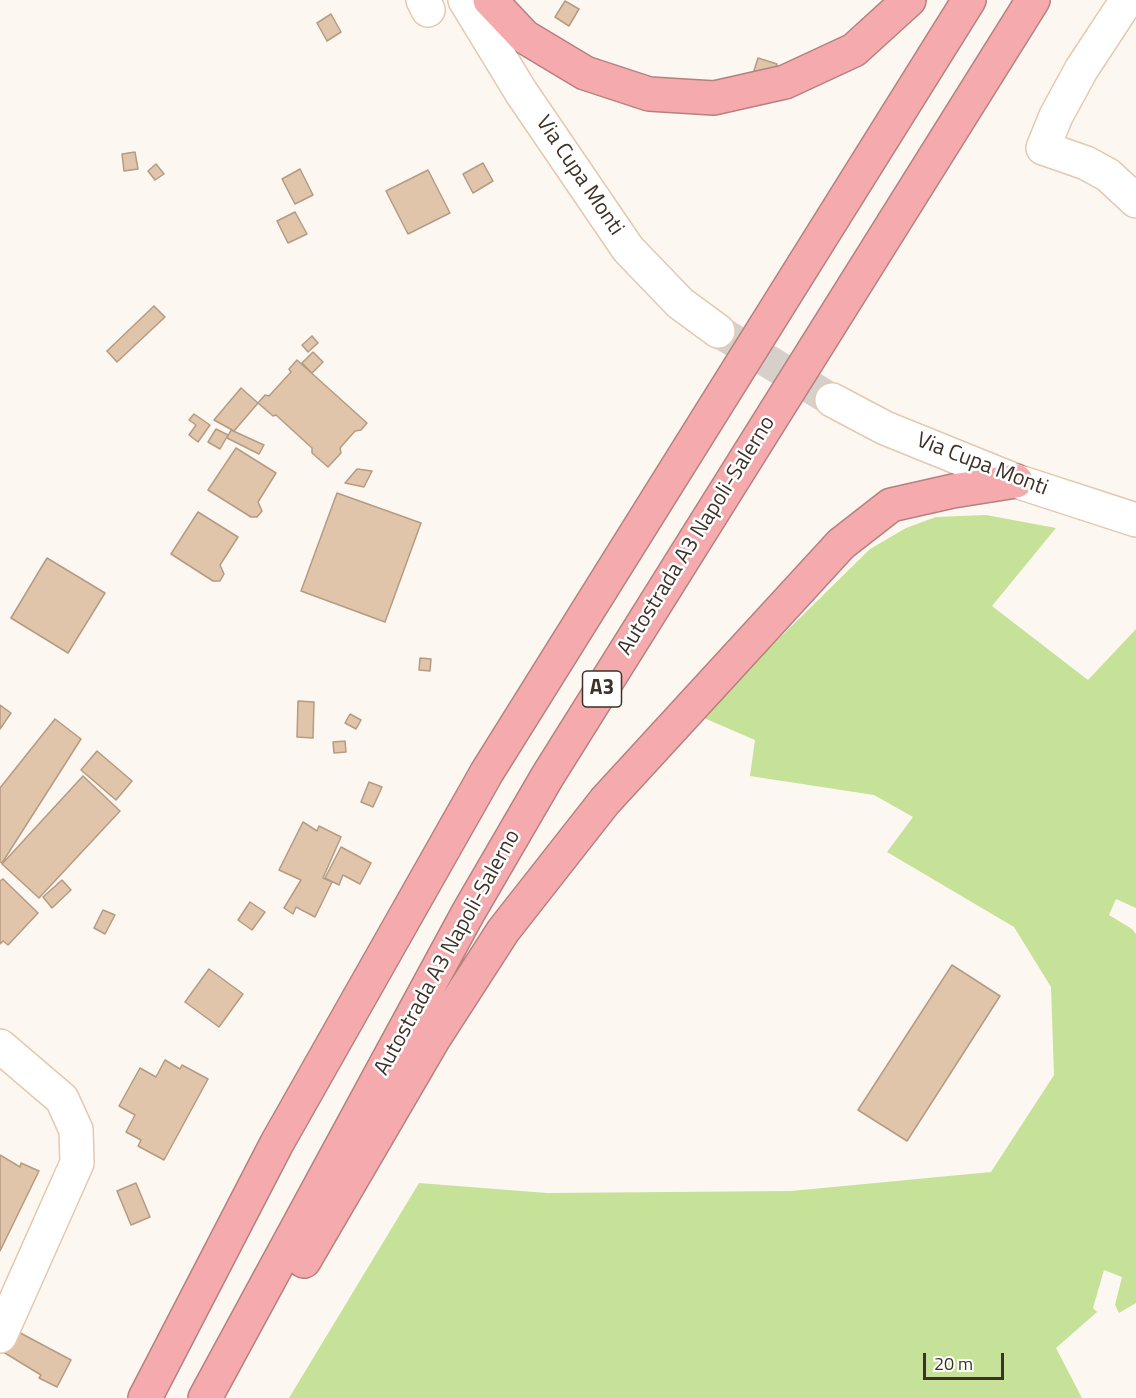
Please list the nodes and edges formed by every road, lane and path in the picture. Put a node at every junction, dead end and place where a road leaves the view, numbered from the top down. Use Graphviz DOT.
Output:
graph roads {
  1 [pos="465,0"];
  2 [pos="490,0"];
  3 [pos="909,0"];
  4 [pos="969,0"];
  5 [pos="1033,0"];
  6 [pos="1127,0"];
  7 [pos="1136,201"];
  8 [pos="718,331"];
  9 [pos="832,400"];
  10 [pos="1016,482"];
  11 [pos="1136,520"];
  12 [pos="0,1046"];
  13 [pos="0,1336"];
  14 [pos="145,1398"];
  15 [pos="205,1398"];
  16 [pos="210,1398"];
  1 -- 8 [label="street, Via Cupa Monti"];
  2 -- 3 [label="highway"];
  4 -- 14 [label="highway, A3"];
  5 -- 15 [label="highway, Autostrada A3 Napoli-Salerno / A3"];
  6 -- 7 [label="street"];
  9 -- 10 [label="street, Via Cupa Monti"];
  10 -- 11 [label="street, Via Cupa Monti"];
  10 -- 16 [label="highway"];
  12 -- 13 [label="street"];
}
